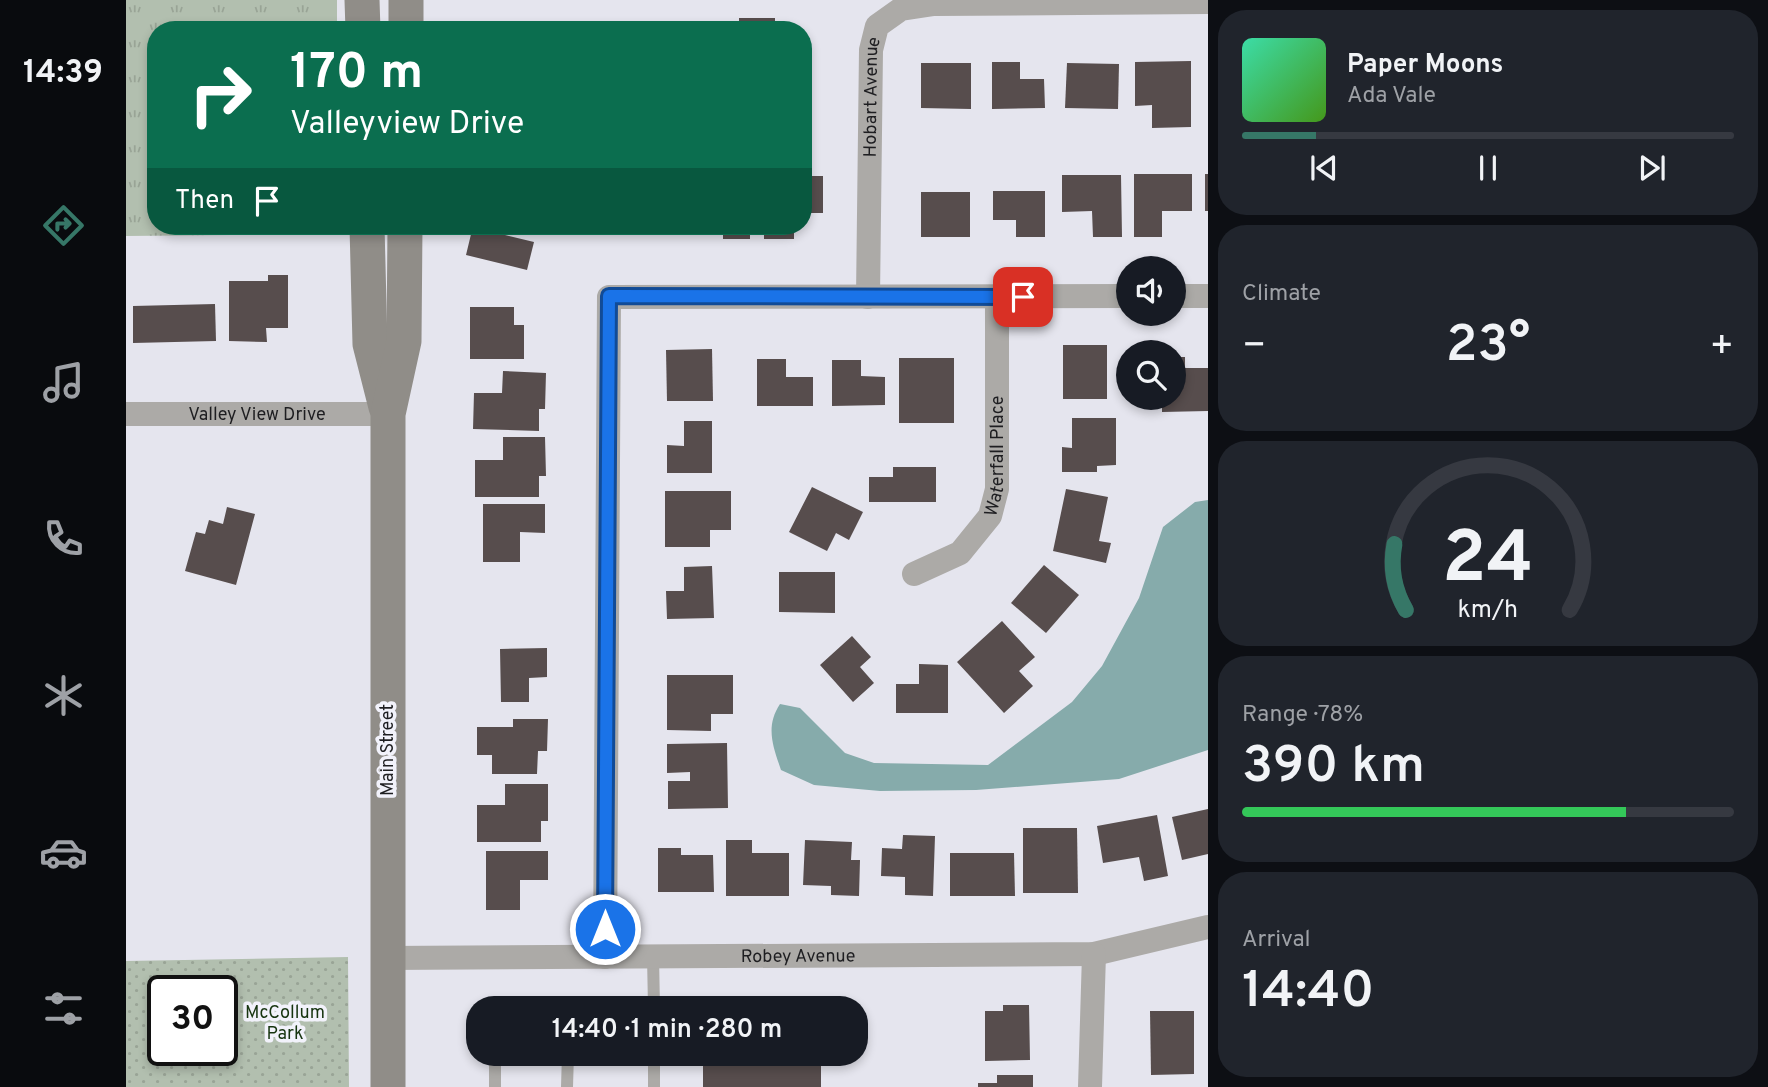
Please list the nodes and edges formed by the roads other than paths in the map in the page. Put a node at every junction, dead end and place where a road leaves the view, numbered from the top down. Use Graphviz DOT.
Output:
graph roads {
  1 [pos="362,0"];
  2 [pos="406,0"];
  3 [pos="1208,2"];
  4 [pos="363,21"];
  5 [pos="406,21"];
  6 [pos="367,235"];
  7 [pos="405,235"];
  8 [pos="1116,296"];
  9 [pos="1186,296"];
  10 [pos="1208,296"];
  11 [pos="868,297"];
  12 [pos="997,297"];
  13 [pos="126,414"];
  14 [pos="388,414"];
  15 [pos="914,574"];
  16 [pos="1208,927"];
  17 [pos="1094,954"];
  18 [pos="605,957"];
  19 [pos="653,957"];
  20 [pos="387,958"];
  21 [pos="654,996"];
  22 [pos="495,1066"];
  23 [pos="568,1066"];
  24 [pos="654,1066"];
  25 [pos="388,1087"];
  26 [pos="495,1087"];
  27 [pos="567,1087"];
  28 [pos="654,1087"];
  29 [pos="1090,1087"];
  1 -- 4 [label="main road"];
  2 -- 5 [label="main road"];
  3 -- 11 [label="street, Hobart Avenue"];
  6 -- 14 [label="main road, Main Street"];
  7 -- 14 [label="main road, Main Street"];
  8 -- 12 [label="street"];
  9 -- 10 [label="street"];
  11 -- 12 [label="street"];
  11 -- 18 [label="street"];
  12 -- 15 [label="street, Waterfall Place"];
  13 -- 14 [label="street, Valley View Drive"];
  14 -- 20 [label="main road, Main Street"];
  16 -- 17 [label="street, Robey Avenue"];
  17 -- 19 [label="street, Robey Avenue"];
  17 -- 29 [label="street"];
  18 -- 19 [label="street, Robey Avenue"];
  18 -- 20 [label="street, Robey Avenue"];
  19 -- 21 [label="lane"];
  20 -- 25 [label="main road, Main Street"];
  22 -- 26 [label="lane"];
  23 -- 27 [label="lane"];
  24 -- 28 [label="lane"];
}
